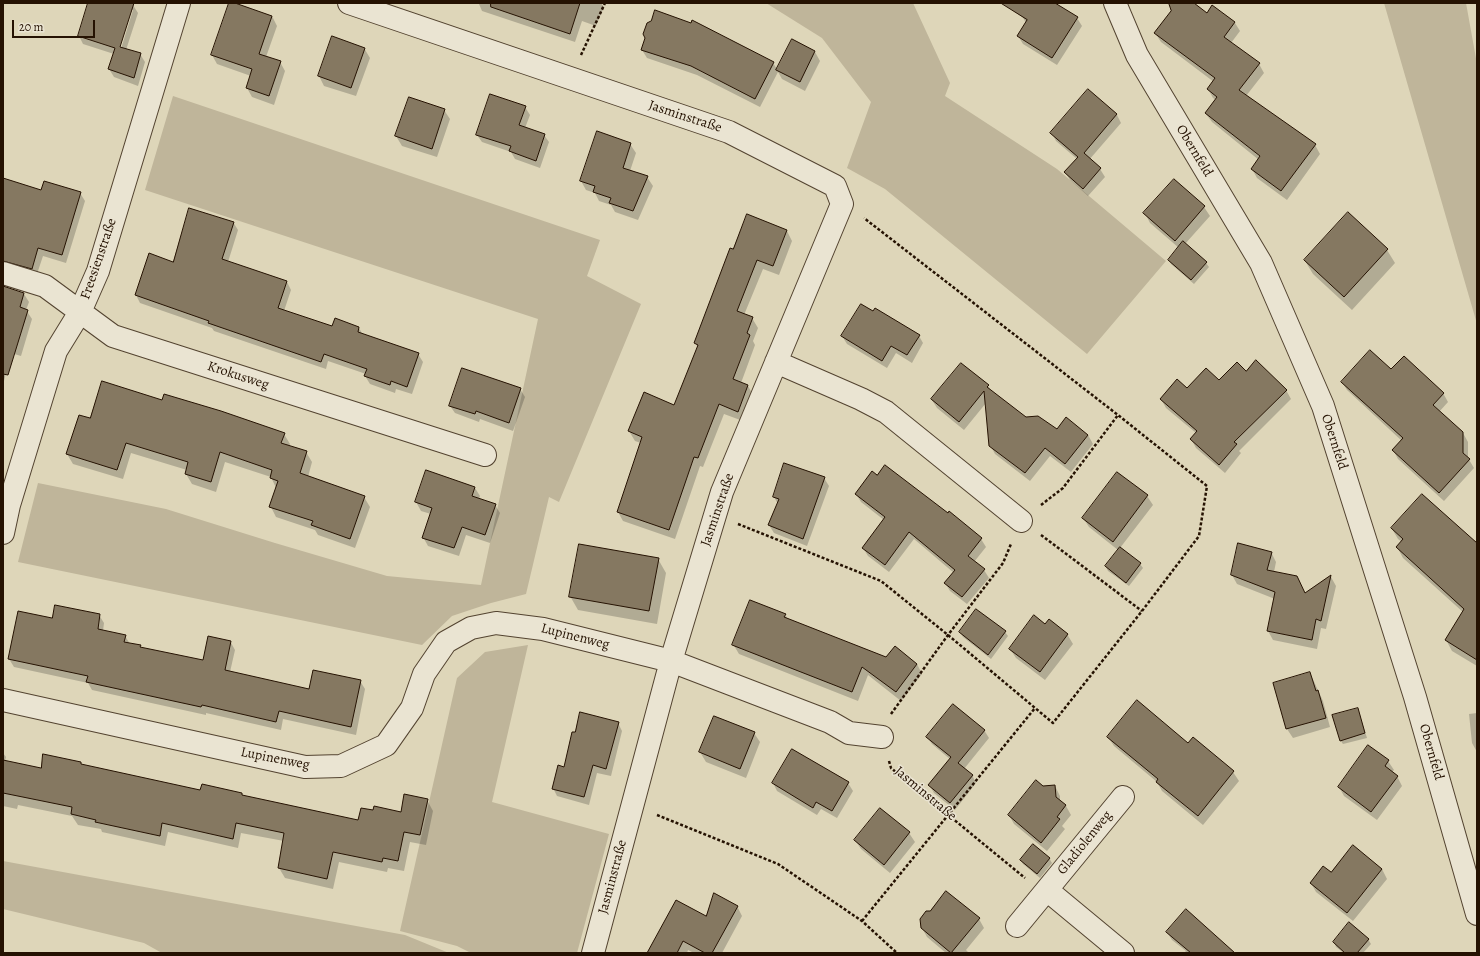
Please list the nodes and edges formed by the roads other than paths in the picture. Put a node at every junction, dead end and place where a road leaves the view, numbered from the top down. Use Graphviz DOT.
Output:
graph roads {
  1 [pos="178,3"];
  2 [pos="349,3"];
  3 [pos="1115,3"];
  4 [pos="3,274"];
  5 [pos="80,312"];
  6 [pos="776,362"];
  7 [pos="485,456"];
  8 [pos="1021,521"];
  9 [pos="3,533"];
  10 [pos="671,661"];
  11 [pos="3,700"];
  12 [pos="882,738"];
  13 [pos="1123,797"];
  14 [pos="1047,890"];
  15 [pos="1477,914"];
  16 [pos="1017,926"];
  17 [pos="593,953"];
  18 [pos="1123,953"];
  1 -- 5 [label="street, Freesienstraße"];
  2 -- 6 [label="street, Jasminstraße"];
  3 -- 15 [label="street, Obernfeld"];
  4 -- 5 [label="street, Krokusweg"];
  5 -- 7 [label="street, Krokusweg"];
  5 -- 9 [label="street, Freesienstraße"];
  6 -- 8 [label="street"];
  6 -- 10 [label="street, Jasminstraße"];
  10 -- 11 [label="street, Lupinenweg"];
  10 -- 12 [label="street"];
  10 -- 17 [label="street, Jasminstraße"];
  13 -- 14 [label="street, Gladiolenweg"];
  14 -- 16 [label="street, Gladiolenweg"];
  14 -- 18 [label="street"];
}
